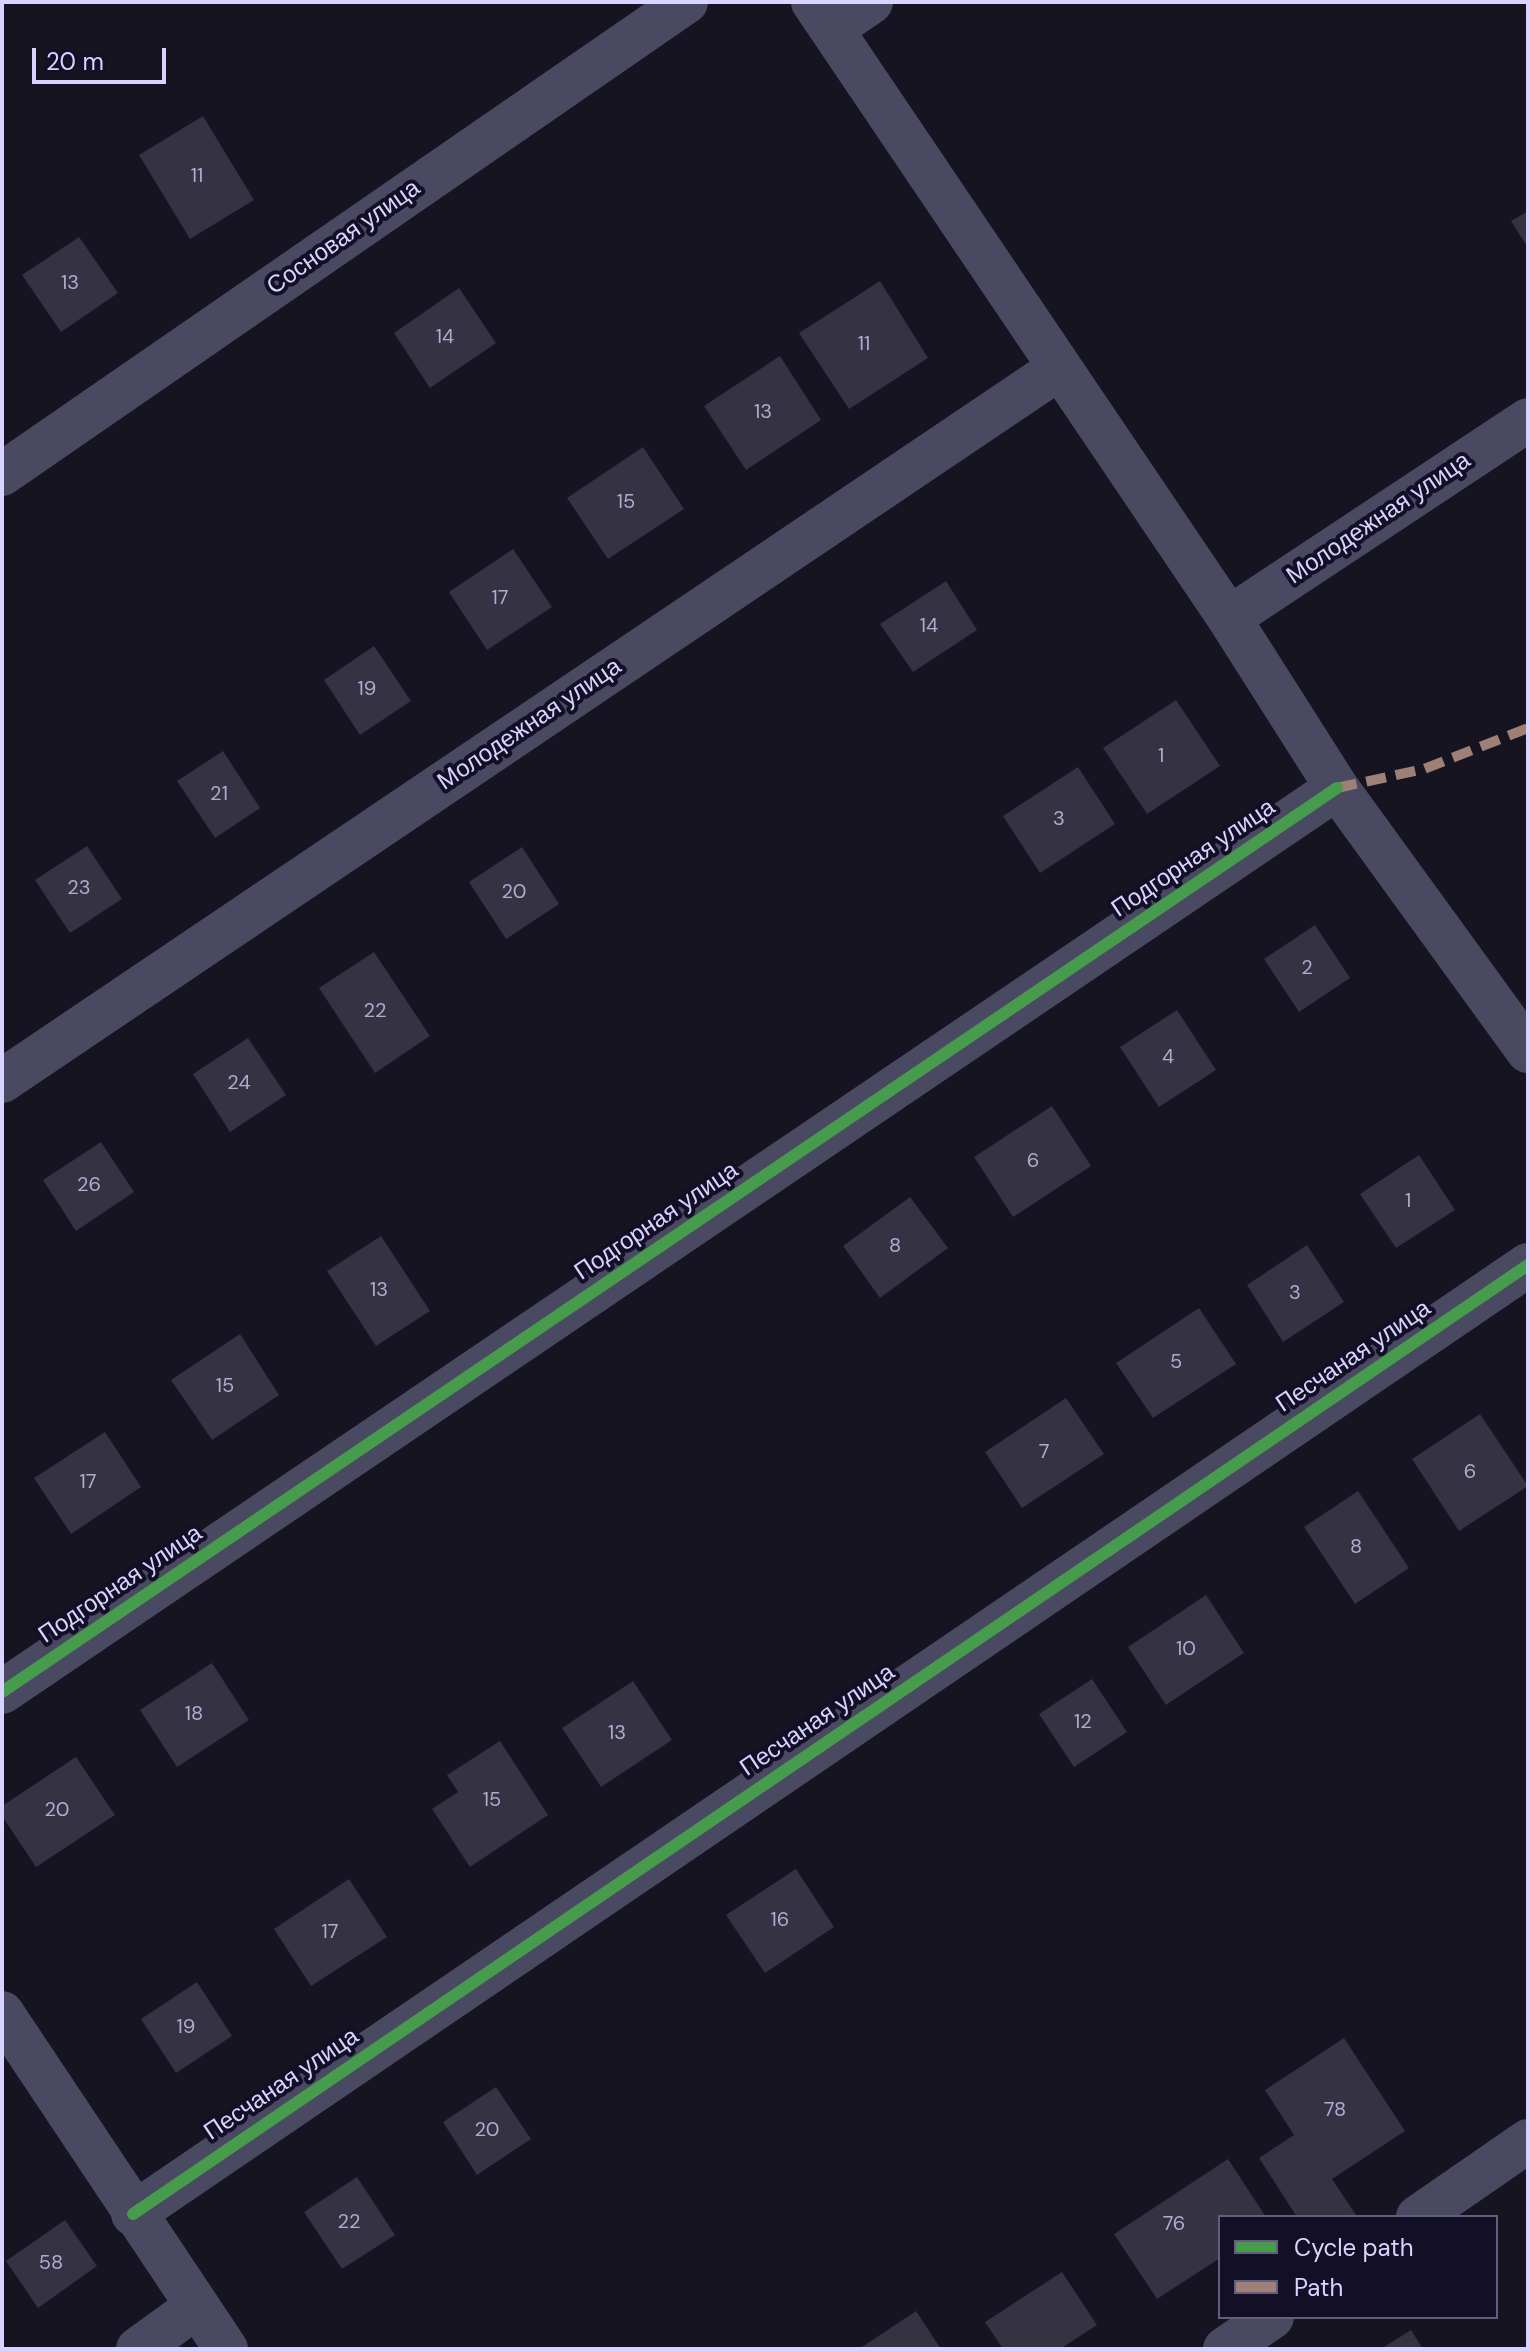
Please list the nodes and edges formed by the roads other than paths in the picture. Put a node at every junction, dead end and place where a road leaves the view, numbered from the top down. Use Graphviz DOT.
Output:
graph roads {
  1 [pos="686,2"];
  2 [pos="871,2"];
  3 [pos="823,15"];
  4 [pos="1058,369"];
  5 [pos="1528,420"];
  6 [pos="2,474"];
  7 [pos="1229,618"];
  8 [pos="1337,788"];
  9 [pos="1528,1051"];
  10 [pos="2,1081"];
  11 [pos="1528,1265"];
  12 [pos="2,1692"];
  13 [pos="2,2013"];
  14 [pos="1528,2141"];
  15 [pos="133,2214"];
  16 [pos="1421,2215"];
  17 [pos="196,2307"];
  18 [pos="1269,2319"];
  19 [pos="138,2349"];
  20 [pos="226,2349"];
  21 [pos="1225,2349"];
  1 -- 6 [label="street, Сосновая улица"];
  2 -- 3 [label="street"];
  3 -- 4 [label="street"];
  4 -- 7 [label="street"];
  4 -- 10 [label="street, Молодежная улица"];
  5 -- 7 [label="street, Молодежная улица"];
  7 -- 8 [label="street"];
  8 -- 9 [label="street"];
  8 -- 12 [label="street, Подгорная улица"];
  11 -- 15 [label="street, Песчаная улица"];
  13 -- 15 [label="street"];
  14 -- 16 [label="street"];
  15 -- 17 [label="street"];
  17 -- 19 [label="street"];
  17 -- 20 [label="street"];
  18 -- 21 [label="street"];
}
